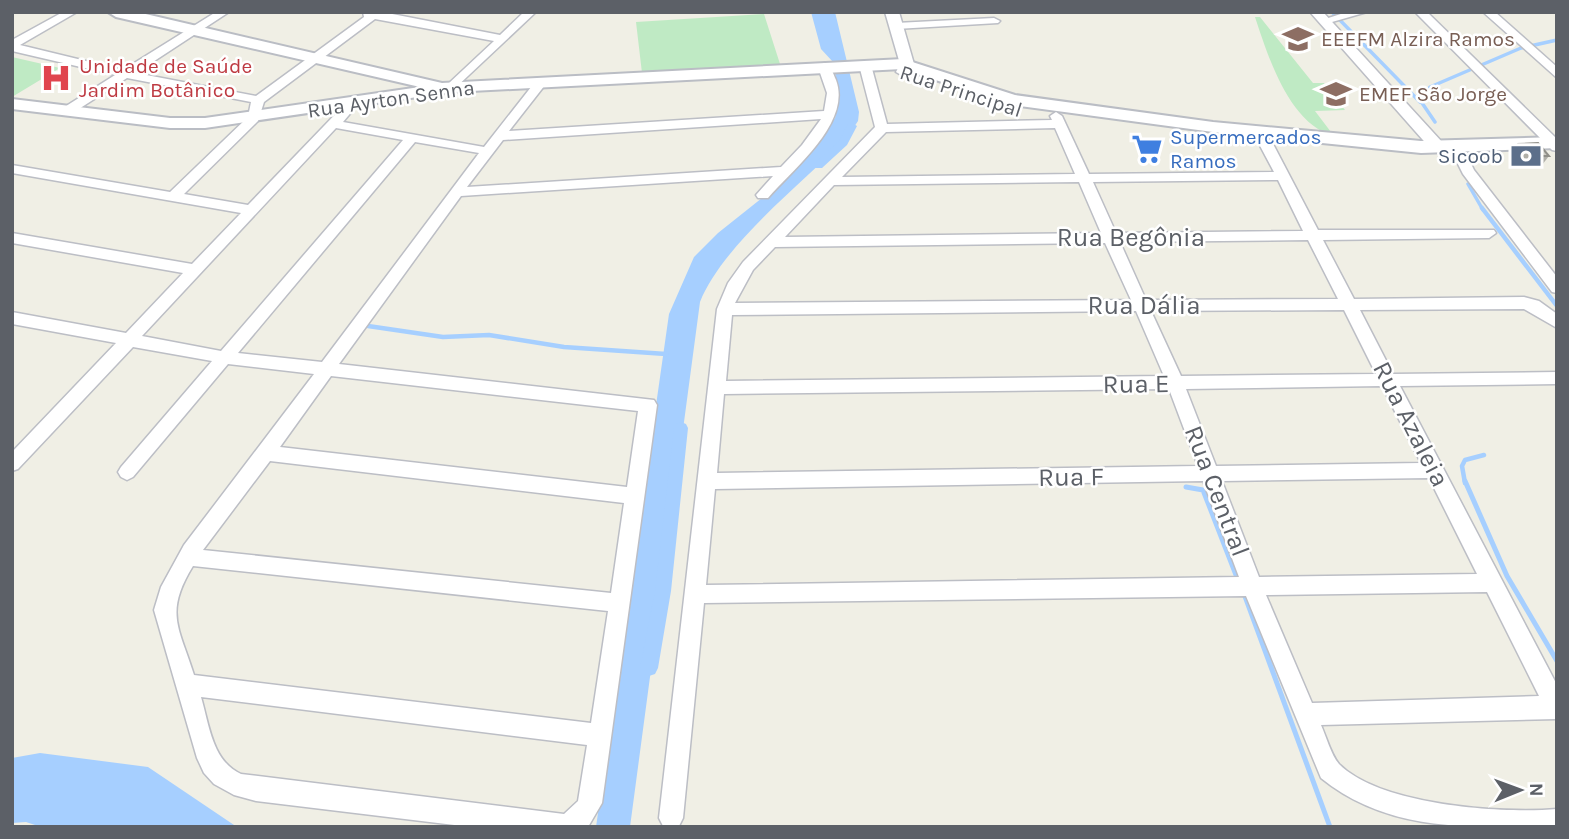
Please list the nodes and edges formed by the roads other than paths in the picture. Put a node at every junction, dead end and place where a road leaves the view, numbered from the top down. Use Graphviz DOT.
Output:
graph roads {
  1 [pos="72,12"];
  2 [pos="116,12"];
  3 [pos="224,12"];
  4 [pos="531,12"];
  5 [pos="1362,12"];
  6 [pos="1420,12"];
  7 [pos="1488,12"];
  8 [pos="370,13"];
  9 [pos="1320,17"];
  10 [pos="894,19"];
  11 [pos="994,21"];
  12 [pos="198,29"];
  13 [pos="501,39"];
  14 [pos="12,46"];
  15 [pos="319,56"];
  16 [pos="865,65"];
  17 [pos="828,66"];
  18 [pos="905,68"];
  19 [pos="124,74"];
  20 [pos="1557,74"];
  21 [pos="539,85"];
  22 [pos="449,87"];
  23 [pos="353,103"];
  24 [pos="12,104"];
  25 [pos="256,109"];
  26 [pos="67,111"];
  27 [pos="828,116"];
  28 [pos="1058,120"];
  29 [pos="335,124"];
  30 [pos="881,128"];
  31 [pos="498,136"];
  32 [pos="411,139"];
  33 [pos="1265,142"];
  34 [pos="1556,144"];
  35 [pos="1440,145"];
  36 [pos="487,151"];
  37 [pos="12,169"];
  38 [pos="782,171"];
  39 [pos="1284,176"];
  40 [pos="1083,179"];
  41 [pos="834,181"];
  42 [pos="457,192"];
  43 [pos="763,195"];
  44 [pos="174,196"];
  45 [pos="251,210"];
  46 [pos="1489,233"];
  47 [pos="1315,236"];
  48 [pos="1111,237"];
  49 [pos="12,238"];
  50 [pos="773,242"];
  51 [pos="194,270"];
  52 [pos="1557,288"];
  53 [pos="1350,304"];
  54 [pos="1141,305"];
  55 [pos="725,309"];
  56 [pos="12,318"];
  57 [pos="1557,322"];
  58 [pos="127,341"];
  59 [pos="226,358"];
  60 [pos="325,371"];
  61 [pos="1557,378"];
  62 [pos="1389,381"];
  63 [pos="1176,384"];
  64 [pos="716,388"];
  65 [pos="265,453"];
  66 [pos="12,464"];
  67 [pos="1435,470"];
  68 [pos="127,472"];
  69 [pos="1212,476"];
  70 [pos="707,481"];
  71 [pos="636,495"];
  72 [pos="189,557"];
  73 [pos="1492,583"];
  74 [pos="1252,585"];
  75 [pos="693,594"];
  76 [pos="621,603"];
  77 [pos="186,685"];
  78 [pos="1556,708"];
  79 [pos="1305,714"];
  80 [pos="599,735"];
  81 [pos="671,818"];
  82 [pos="1557,821"];
  1 -- 14 [label="street"];
  2 -- 12 [label="main road"];
  3 -- 12 [label="street"];
  4 -- 13 [label="street"];
  5 -- 9 [label="street"];
  6 -- 34 [label="street"];
  7 -- 20 [label="street"];
  8 -- 13 [label="street"];
  8 -- 15 [label="street"];
  9 -- 35 [label="street"];
  10 -- 11 [label="street"];
  10 -- 18 [label="street"];
  12 -- 15 [label="main road"];
  12 -- 19 [label="street"];
  13 -- 22 [label="street"];
  14 -- 19 [label="street"];
  15 -- 22 [label="main road"];
  15 -- 25 [label="street"];
  16 -- 17 [label="main road, Rua Ayrton Senna"];
  16 -- 18 [label="main road, Rua Principal"];
  16 -- 30 [label="street"];
  17 -- 21 [label="main road, Rua Ayrton Senna"];
  17 -- 27 [label="street"];
  18 -- 28 [label="main road, Rua Principal"];
  18 -- 35 [label="main road, Rua Principal"];
  19 -- 25 [label="street"];
  19 -- 26 [label="street"];
  21 -- 22 [label="main road, Rua Ayrton Senna"];
  21 -- 31 [label="street"];
  22 -- 23 [label="main road, Rua Ayrton Senna"];
  23 -- 25 [label="main road, Rua Ayrton Senna"];
  23 -- 29 [label="street"];
  24 -- 26 [label="main road, Rua Ayrton Senna"];
  25 -- 26 [label="main road, Rua Ayrton Senna"];
  25 -- 44 [label="street"];
  27 -- 31 [label="street"];
  27 -- 38 [label="street"];
  28 -- 30 [label="street"];
  28 -- 33 [label="main road, Rua Principal"];
  28 -- 40 [label="street, Rua Central"];
  29 -- 32 [label="street"];
  29 -- 45 [label="street"];
  30 -- 41 [label="street"];
  31 -- 36 [label="street"];
  32 -- 36 [label="street"];
  32 -- 59 [label="street"];
  33 -- 35 [label="main road, Rua Principal"];
  33 -- 39 [label="street, Rua Azaleia"];
  34 -- 35 [label="main road, Rua Principal"];
  35 -- 52 [label="street"];
  36 -- 42 [label="street"];
  37 -- 44 [label="street"];
  38 -- 42 [label="street"];
  38 -- 43 [label="street"];
  39 -- 40 [label="street"];
  39 -- 47 [label="street, Rua Azaleia"];
  40 -- 41 [label="street"];
  40 -- 48 [label="street, Rua Central"];
  41 -- 50 [label="street"];
  42 -- 60 [label="street"];
  44 -- 45 [label="street"];
  45 -- 51 [label="street"];
  46 -- 47 [label="street, Rua Begônia"];
  47 -- 48 [label="street, Rua Begônia"];
  47 -- 53 [label="street, Rua Azaleia"];
  48 -- 50 [label="street, Rua Begônia"];
  48 -- 54 [label="street, Rua Central"];
  49 -- 51 [label="street"];
  50 -- 55 [label="street"];
  51 -- 58 [label="street"];
  53 -- 54 [label="street, Rua Dália"];
  53 -- 57 [label="street, Rua Dália"];
  53 -- 62 [label="street, Rua Azaleia"];
  54 -- 55 [label="street, Rua Dália"];
  54 -- 63 [label="street, Rua Central"];
  55 -- 64 [label="street"];
  56 -- 58 [label="street"];
  58 -- 59 [label="street"];
  58 -- 66 [label="street"];
  59 -- 60 [label="street"];
  59 -- 68 [label="street"];
  60 -- 65 [label="street"];
  60 -- 71 [label="street"];
  61 -- 62 [label="street, Rua E"];
  62 -- 63 [label="street, Rua E"];
  62 -- 67 [label="street, Rua Azaleia"];
  63 -- 64 [label="street, Rua E"];
  63 -- 69 [label="street, Rua Central"];
  64 -- 70 [label="street"];
  65 -- 71 [label="street"];
  65 -- 72 [label="street"];
  67 -- 69 [label="street, Rua F"];
  67 -- 73 [label="street, Rua Azaleia"];
  69 -- 70 [label="street, Rua F"];
  69 -- 74 [label="street, Rua Central"];
  70 -- 75 [label="street"];
  71 -- 76 [label="street"];
  72 -- 76 [label="street"];
  72 -- 77 [label="street"];
  73 -- 74 [label="street"];
  73 -- 78 [label="street, Rua Azaleia"];
  74 -- 75 [label="street"];
  74 -- 79 [label="street, Rua Central"];
  75 -- 81 [label="street"];
  76 -- 80 [label="street"];
  77 -- 80 [label="street"];
  77 -- 80 [label="street"];
  78 -- 79 [label="street"];
  79 -- 82 [label="street, Rua Central"];
}
